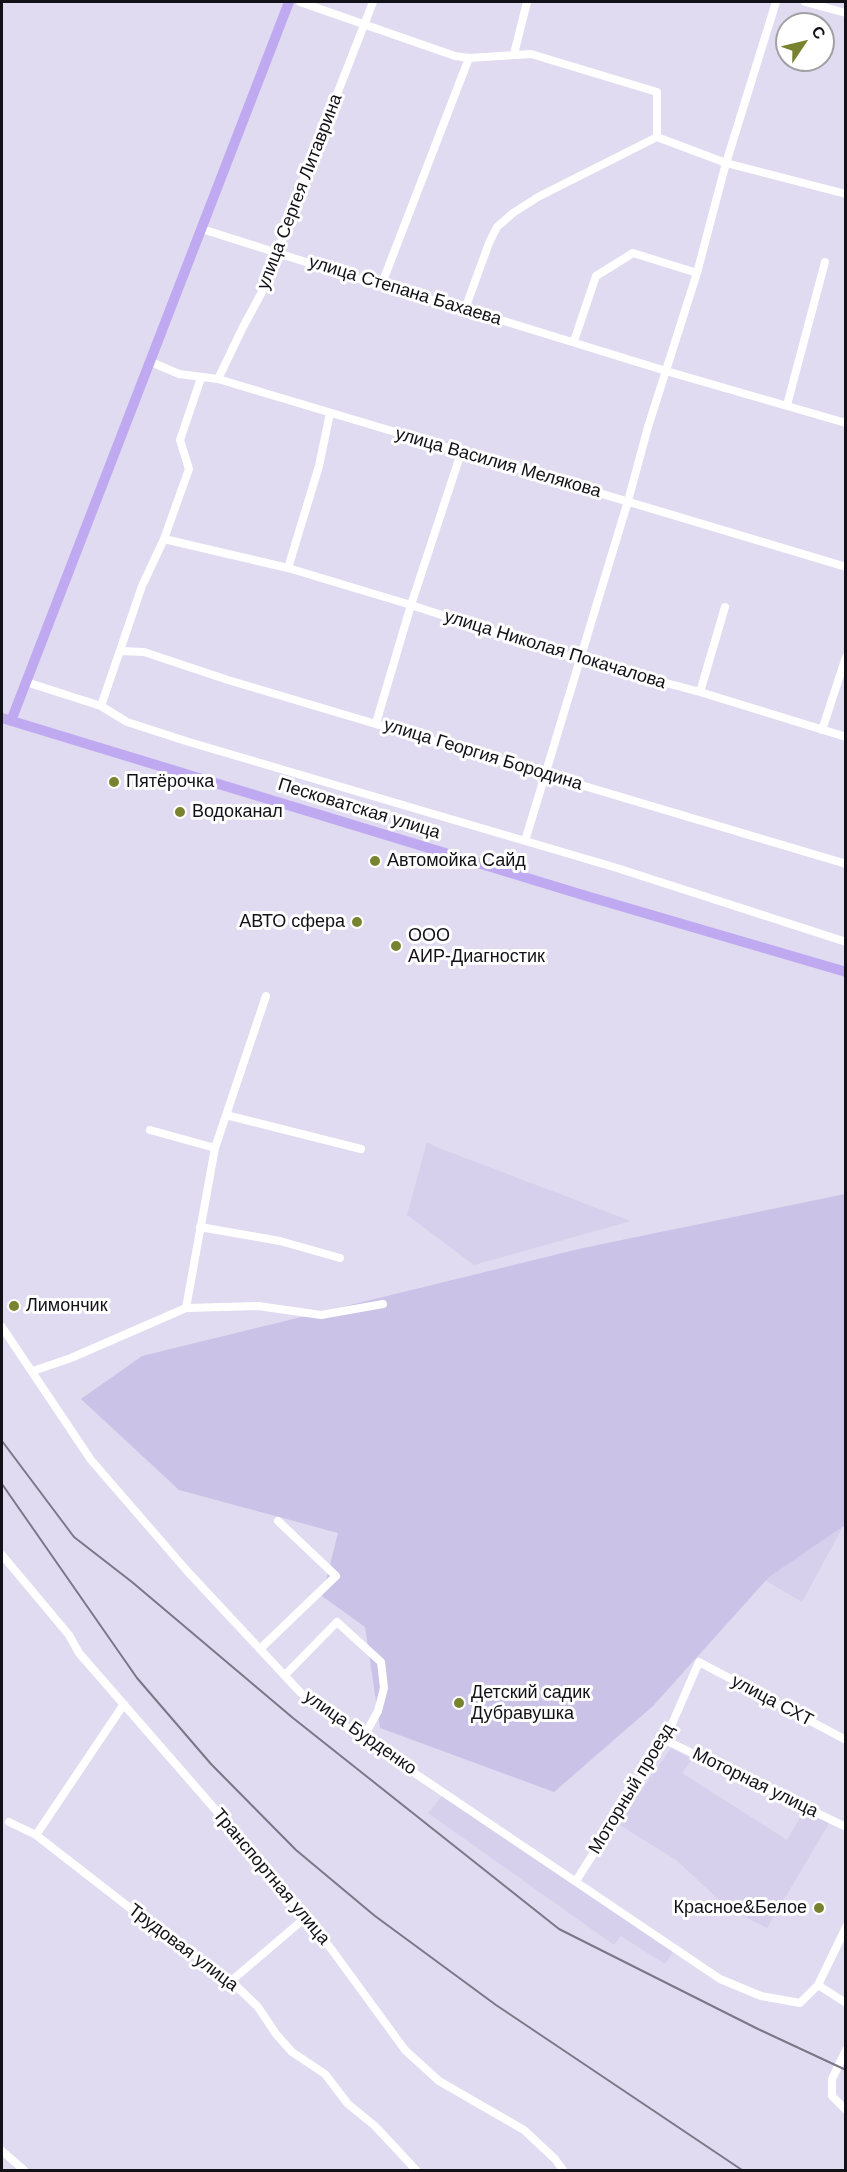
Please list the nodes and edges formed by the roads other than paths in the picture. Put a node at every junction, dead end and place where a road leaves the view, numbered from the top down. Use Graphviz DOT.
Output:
graph roads {
  1 [pos="289,2"];
  2 [pos="300,2"];
  3 [pos="373,2"];
  4 [pos="527,2"];
  5 [pos="776,2"];
  6 [pos="805,2"];
  7 [pos="846,14"];
  8 [pos="364,24"];
  9 [pos="514,54"];
  10 [pos="469,58"];
  11 [pos="657,138"];
  12 [pos="726,163"];
  13 [pos="845,192"];
  14 [pos="202,229"];
  15 [pos="278,253"];
  16 [pos="825,262"];
  17 [pos="697,273"];
  18 [pos="381,286"];
  19 [pos="465,309"];
  20 [pos="574,341"];
  21 [pos="151,362"];
  22 [pos="666,371"];
  23 [pos="201,378"];
  24 [pos="218,379"];
  25 [pos="787,405"];
  26 [pos="330,413"];
  27 [pos="846,423"];
  28 [pos="460,453"];
  29 [pos="628,501"];
  30 [pos="164,539"];
  31 [pos="846,567"];
  32 [pos="288,568"];
  33 [pos="411,605"];
  34 [pos="725,607"];
  35 [pos="121,651"];
  36 [pos="846,657"];
  37 [pos="580,660"];
  38 [pos="26,682"];
  39 [pos="700,693"];
  40 [pos="101,706"];
  41 [pos="6,720"];
  42 [pos="376,723"];
  43 [pos="822,730"];
  44 [pos="846,737"];
  45 [pos="543,774"];
  46 [pos="525,841"];
  47 [pos="846,864"];
  48 [pos="846,942"];
  49 [pos="846,972"];
  50 [pos="266,996"];
  51 [pos="226,1115"];
  52 [pos="150,1130"];
  53 [pos="215,1148"];
  54 [pos="361,1149"];
  55 [pos="200,1227"];
  56 [pos="340,1258"];
  57 [pos="383,1304"];
  58 [pos="186,1308"];
  59 [pos="2,1327"];
  60 [pos="33,1371"];
  61 [pos="278,1521"];
  62 [pos="2,1555"];
  63 [pos="260,1649"];
  64 [pos="699,1662"];
  65 [pos="285,1676"];
  66 [pos="124,1704"];
  67 [pos="363,1738"];
  68 [pos="665,1740"];
  69 [pos="846,1740"];
  70 [pos="9,1822"];
  71 [pos="846,1827"];
  72 [pos="36,1835"];
  73 [pos="576,1881"];
  74 [pos="305,1918"];
  75 [pos="846,1927"];
  76 [pos="231,1981"];
  77 [pos="818,1985"];
  78 [pos="846,2004"];
  79 [pos="846,2050"];
  80 [pos="846,2110"];
  81 [pos="2,2151"];
  82 [pos="24,2170"];
  83 [pos="416,2170"];
  84 [pos="563,2170"];
  1 -- 14 [label="main road"];
  2 -- 8 [label="street"];
  3 -- 8 [label="street, улица Сергея Литаврина"];
  4 -- 9 [label="street"];
  5 -- 12 [label="street"];
  6 -- 7 [label="street"];
  8 -- 10 [label="street"];
  8 -- 15 [label="street, улица Сергея Литаврина"];
  9 -- 10 [label="street"];
  9 -- 11 [label="street"];
  10 -- 18 [label="street"];
  11 -- 12 [label="street"];
  11 -- 19 [label="street"];
  12 -- 13 [label="street"];
  12 -- 17 [label="street"];
  14 -- 15 [label="street, улица Степана Бахаева"];
  14 -- 21 [label="main road"];
  15 -- 18 [label="street, улица Степана Бахаева"];
  15 -- 24 [label="street, улица Сергея Литаврина"];
  16 -- 25 [label="street"];
  17 -- 20 [label="street"];
  17 -- 22 [label="street"];
  18 -- 19 [label="street, улица Степана Бахаева"];
  19 -- 20 [label="street, улица Степана Бахаева"];
  20 -- 22 [label="street, улица Степана Бахаева"];
  21 -- 23 [label="street, улица Василия Мелякова"];
  21 -- 38 [label="main road"];
  22 -- 25 [label="street, улица Степана Бахаева"];
  22 -- 29 [label="street"];
  23 -- 24 [label="street, улица Василия Мелякова"];
  23 -- 30 [label="street"];
  24 -- 26 [label="street, улица Василия Мелякова"];
  25 -- 27 [label="street, улица Степана Бахаева"];
  26 -- 28 [label="street, улица Василия Мелякова"];
  26 -- 32 [label="street"];
  28 -- 29 [label="street, улица Василия Мелякова"];
  28 -- 33 [label="street"];
  29 -- 31 [label="street, улица Василия Мелякова"];
  29 -- 37 [label="street"];
  30 -- 32 [label="street"];
  30 -- 35 [label="street"];
  32 -- 33 [label="street"];
  33 -- 37 [label="street, улица Николая Покачалова"];
  33 -- 42 [label="street"];
  34 -- 39 [label="street"];
  35 -- 40 [label="street"];
  35 -- 42 [label="street, улица Георгия Бородина"];
  36 -- 43 [label="street"];
  37 -- 39 [label="street, улица Николая Покачалова"];
  37 -- 45 [label="street"];
  38 -- 40 [label="street"];
  38 -- 41 [label="main road"];
  39 -- 43 [label="street, улица Николая Покачалова"];
  40 -- 46 [label="street"];
  41 -- 49 [label="main road, Песковатская улица"];
  42 -- 45 [label="street, улица Георгия Бородина"];
  43 -- 44 [label="street, улица Николая Покачалова"];
  45 -- 46 [label="street"];
  45 -- 47 [label="street, улица Георгия Бородина"];
  46 -- 48 [label="street"];
  50 -- 51 [label="street"];
  51 -- 53 [label="street"];
  51 -- 54 [label="street"];
  52 -- 53 [label="street"];
  53 -- 55 [label="street"];
  55 -- 56 [label="street"];
  55 -- 58 [label="street"];
  57 -- 58 [label="street"];
  58 -- 60 [label="street"];
  59 -- 60 [label="street, улица Бурденко"];
  60 -- 63 [label="street, улица Бурденко"];
  61 -- 63 [label="street"];
  62 -- 66 [label="street, Транспортная улица"];
  63 -- 65 [label="street, улица Бурденко"];
  64 -- 68 [label="street, Моторный проезд"];
  64 -- 69 [label="street, улица СХТ"];
  65 -- 67 [label="street, улица Бурденко"];
  65 -- 67 [label="street"];
  66 -- 72 [label="street"];
  66 -- 74 [label="street, Транспортная улица"];
  67 -- 73 [label="street, улица Бурденко"];
  68 -- 71 [label="street, Моторная улица"];
  68 -- 73 [label="street, Моторный проезд"];
  70 -- 72 [label="street, Трудовая улица"];
  72 -- 76 [label="street, Трудовая улица"];
  73 -- 77 [label="street, улица Бурденко"];
  74 -- 76 [label="street"];
  74 -- 84 [label="street, Транспортная улица"];
  75 -- 77 [label="street"];
  76 -- 83 [label="street, Трудовая улица"];
  77 -- 78 [label="street"];
  79 -- 80 [label="street"];
  81 -- 82 [label="street"];
}
